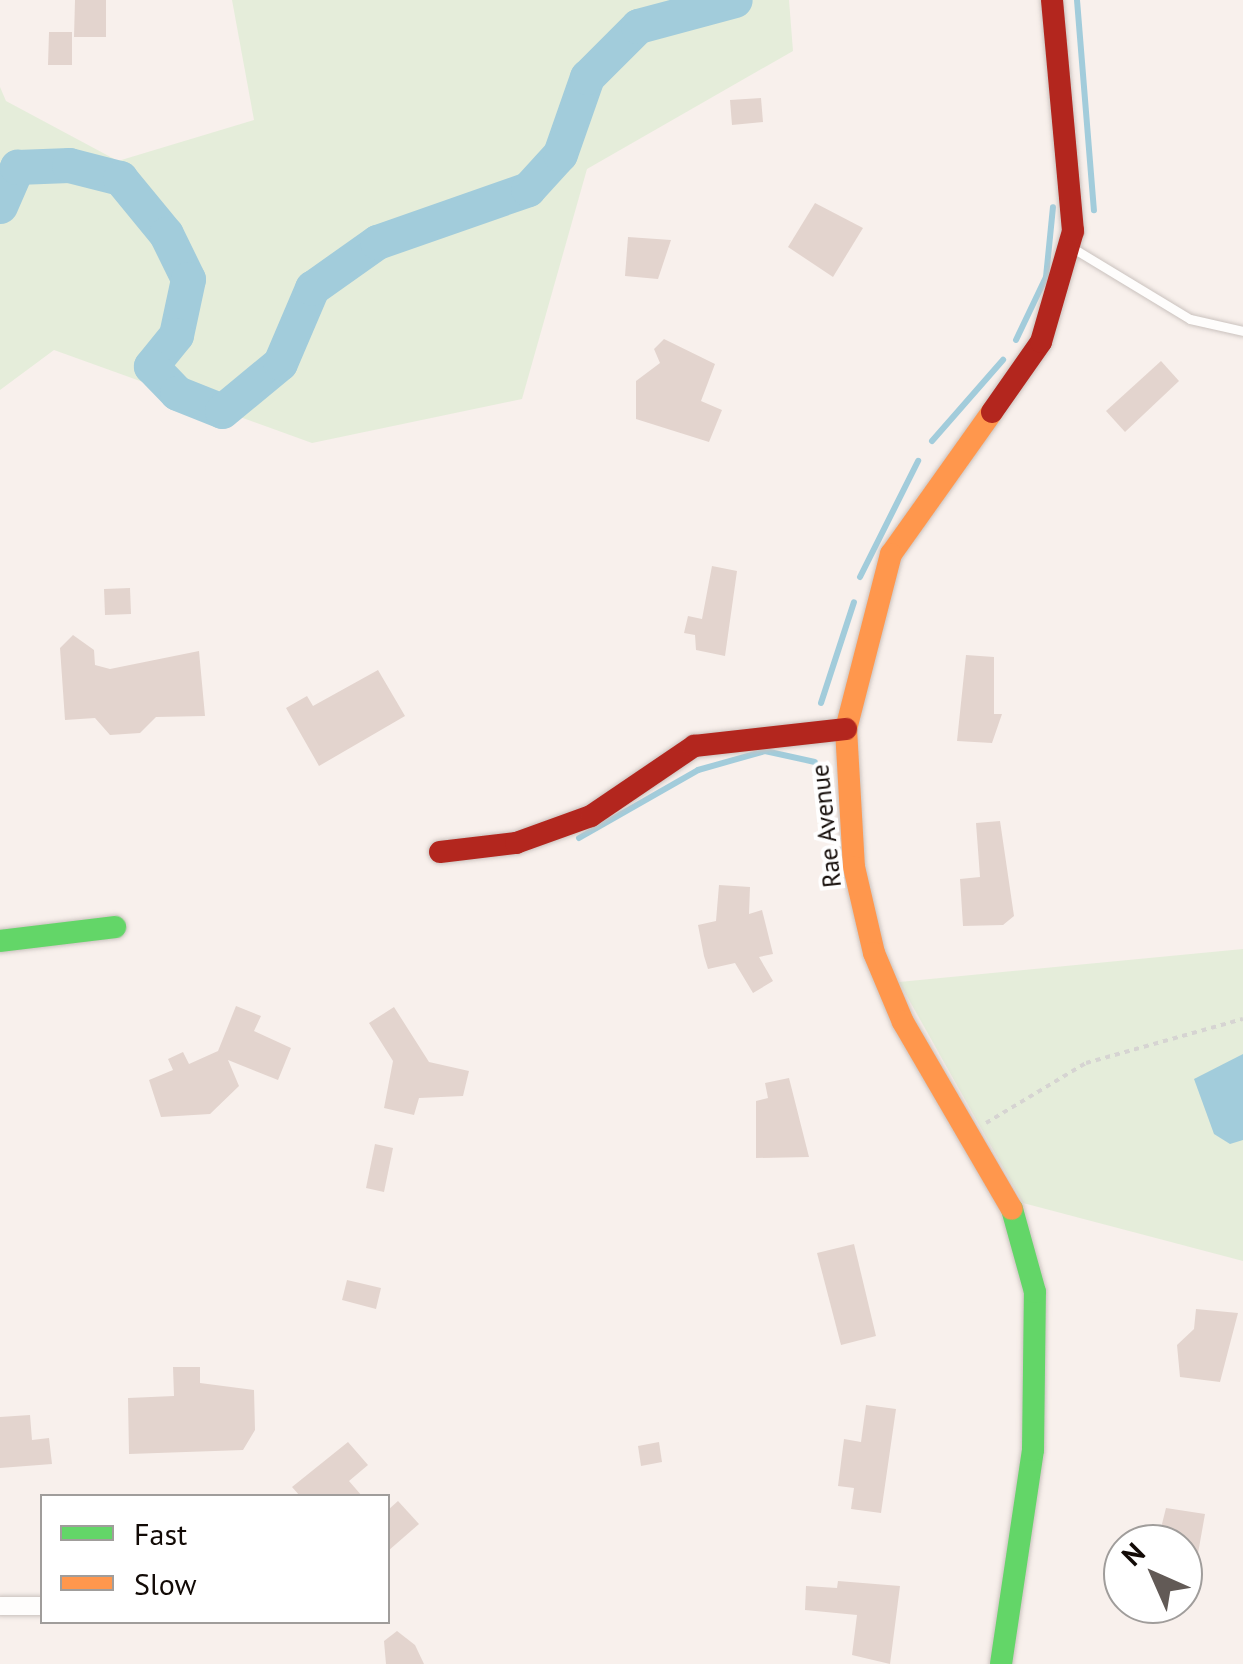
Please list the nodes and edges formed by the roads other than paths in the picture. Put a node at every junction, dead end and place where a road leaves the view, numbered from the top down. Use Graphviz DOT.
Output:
graph roads {
  1 [pos="1052,0"];
  2 [pos="1069,246"];
  3 [pos="1243,331"];
  4 [pos="846,728"];
  5 [pos="440,852"];
  6 [pos="114,927"];
  7 [pos="0,941"];
  8 [pos="0,1606"];
  9 [pos="40,1606"];
  10 [pos="1001,1664"];
  1 -- 2 [label="street, Rae Avenue"];
  2 -- 3 [label="lane"];
  2 -- 4 [label="street, Rae Avenue"];
  4 -- 5 [label="street"];
  4 -- 10 [label="street, Rae Avenue"];
  6 -- 7 [label="street"];
  8 -- 9 [label="street"];
}
